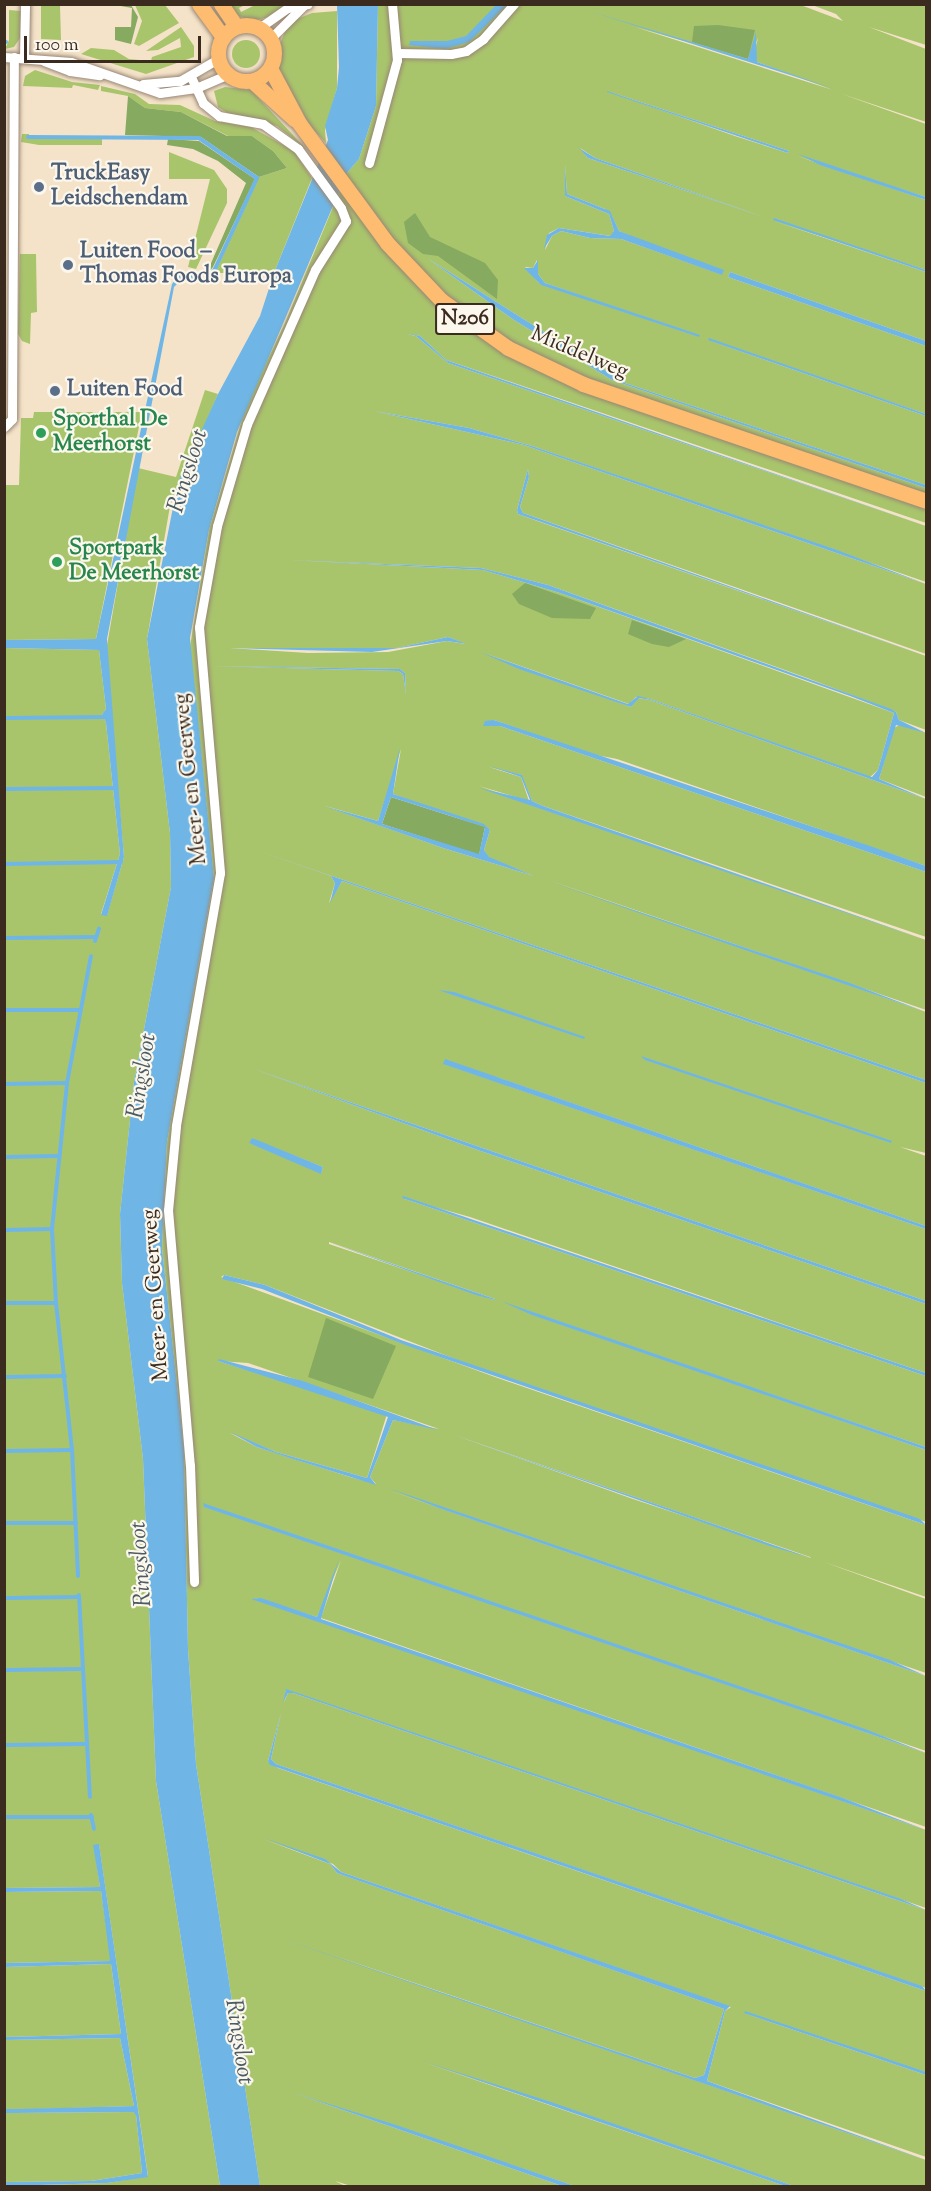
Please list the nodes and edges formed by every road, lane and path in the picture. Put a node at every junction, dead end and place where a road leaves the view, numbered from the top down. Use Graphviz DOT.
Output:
graph roads {
  1 [pos="25,4"];
  2 [pos="199,4"];
  3 [pos="220,4"];
  4 [pos="392,4"];
  5 [pos="514,4"];
  6 [pos="305,5"];
  7 [pos="236,26"];
  8 [pos="265,34"];
  9 [pos="223,37"];
  10 [pos="398,53"];
  11 [pos="14,57"];
  12 [pos="218,59"];
  13 [pos="270,68"];
  14 [pos="227,75"];
  15 [pos="191,76"];
  16 [pos="252,81"];
  17 [pos="138,84"];
  18 [pos="196,88"];
  19 [pos="299,123"];
  20 [pos="369,162"];
  21 [pos="4,427"];
  22 [pos="927,501"];
  23 [pos="194,1582"];
  1 -- 11 [label="street"];
  2 -- 9 [label="main road"];
  3 -- 7 [label="main road"];
  4 -- 10 [label="street"];
  5 -- 10 [label="street"];
  6 -- 8 [label="street"];
  6 -- 8 [label="street"];
  7 -- 8 [label="main road"];
  7 -- 9 [label="main road"];
  8 -- 13 [label="main road, N206"];
  9 -- 12 [label="main road"];
  10 -- 20 [label="street"];
  11 -- 17 [label="street"];
  11 -- 21 [label="street"];
  12 -- 14 [label="main road"];
  12 -- 15 [label="street"];
  13 -- 16 [label="main road"];
  13 -- 19 [label="main road, Middelweg / N206"];
  14 -- 16 [label="main road, N206"];
  14 -- 18 [label="street"];
  15 -- 17 [label="street"];
  15 -- 18 [label="street, Meer- en Geerweg"];
  16 -- 19 [label="main road, Middelweg / N206"];
  17 -- 18 [label="street"];
  18 -- 23 [label="street, Meer- en Geerweg"];
  19 -- 22 [label="main road, Middelweg / N206"];
}
